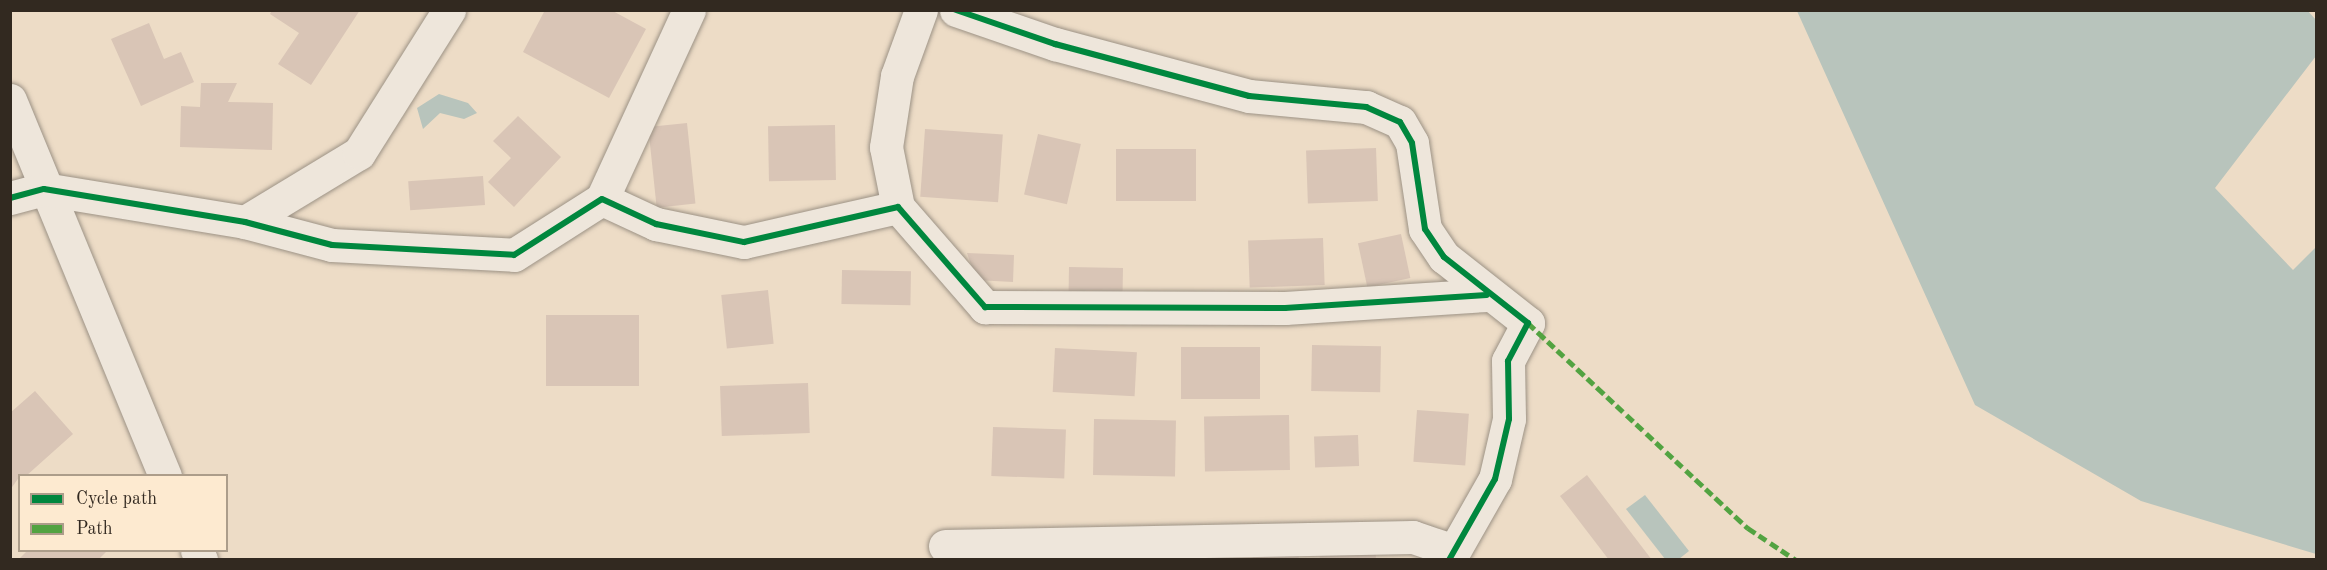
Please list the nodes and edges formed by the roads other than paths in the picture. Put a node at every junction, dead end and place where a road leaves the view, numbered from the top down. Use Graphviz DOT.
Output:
graph roads {
  1 [pos="448,10"];
  2 [pos="689,10"];
  3 [pos="921,10"];
  4 [pos="956,10"];
  5 [pos="10,100"];
  6 [pos="44,189"];
  7 [pos="10,198"];
  8 [pos="602,199"];
  9 [pos="898,207"];
  10 [pos="245,222"];
  11 [pos="1487,295"];
  12 [pos="164,474"];
  13 [pos="945,546"];
  14 [pos="1451,555"];
  1 -- 10 [label="street"];
  2 -- 8 [label="street"];
  3 -- 9 [label="street"];
  4 -- 11 [label="street"];
  5 -- 6 [label="street"];
  6 -- 7 [label="street"];
  6 -- 10 [label="street"];
  6 -- 12 [label="street"];
  8 -- 9 [label="street"];
  8 -- 10 [label="street"];
  9 -- 11 [label="street"];
  11 -- 14 [label="street"];
  13 -- 14 [label="street"];
}
